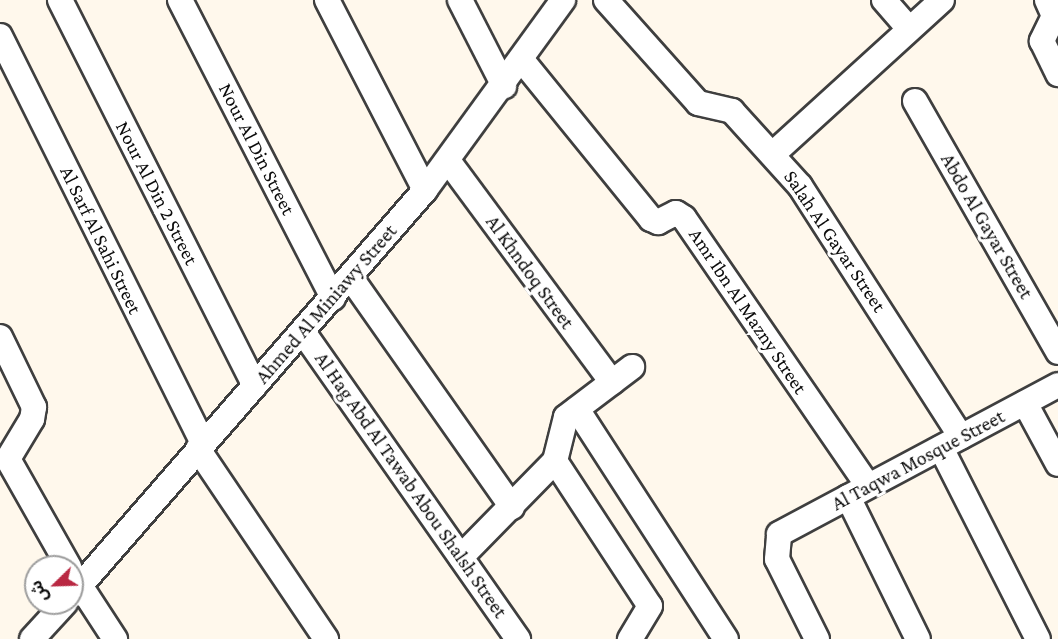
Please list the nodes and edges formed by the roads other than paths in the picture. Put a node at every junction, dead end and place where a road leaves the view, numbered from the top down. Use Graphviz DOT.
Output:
graph roads {
  1 [pos="60,0"];
  2 [pos="180,0"];
  3 [pos="327,0"];
  4 [pos="460,0"];
  5 [pos="606,0"];
  6 [pos="884,0"];
  7 [pos="942,0"];
  8 [pos="1047,0"];
  9 [pos="561,1"];
  10 [pos="909,28"];
  11 [pos="0,36"];
  12 [pos="521,59"];
  13 [pos="1058,74"];
  14 [pos="504,86"];
  15 [pos="915,101"];
  16 [pos="774,153"];
  17 [pos="449,162"];
  18 [pos="425,190"];
  19 [pos="351,278"];
  20 [pos="333,298"];
  21 [pos="303,332"];
  22 [pos="0,337"];
  23 [pos="1058,352"];
  24 [pos="632,367"];
  25 [pos="612,382"];
  26 [pos="1058,385"];
  27 [pos="255,386"];
  28 [pos="1026,403"];
  29 [pos="577,409"];
  30 [pos="951,443"];
  31 [pos="200,447"];
  32 [pos="555,461"];
  33 [pos="1058,464"];
  34 [pos="858,492"];
  35 [pos="512,507"];
  36 [pos="56,555"];
  37 [pos="461,556"];
  38 [pos="84,571"];
  39 [pos="84,601"];
  40 [pos="51,615"];
  41 [pos="37,637"];
  42 [pos="115,639"];
  43 [pos="326,639"];
  44 [pos="518,639"];
  45 [pos="630,639"];
  46 [pos="726,639"];
  47 [pos="817,639"];
  48 [pos="918,639"];
  49 [pos="1038,639"];
  1 -- 27 [label="street, Nour Al Din 2 Street"];
  2 -- 20 [label="street, Nour Al Din Street"];
  3 -- 18 [label="street"];
  4 -- 14 [label="street"];
  5 -- 16 [label="street, Salah Al Gayar Street"];
  6 -- 10 [label="street"];
  7 -- 10 [label="street"];
  8 -- 13 [label="street"];
  9 -- 12 [label="street, Ahmed Al Miniawy Street"];
  10 -- 16 [label="street"];
  11 -- 31 [label="street, Al Sarf Al Sahi Street"];
  12 -- 14 [label="street, Ahmed Al Miniawy Street"];
  12 -- 34 [label="street, Amr Ibn Al Mazny Street"];
  14 -- 17 [label="street, Ahmed Al Miniawy Street"];
  15 -- 23 [label="street, Abdo Al Gayar Street"];
  16 -- 30 [label="street, Salah Al Gayar Street"];
  17 -- 18 [label="street, Ahmed Al Miniawy Street"];
  17 -- 25 [label="street, Al Khndoq Street"];
  18 -- 19 [label="street, Ahmed Al Miniawy Street"];
  19 -- 20 [label="street, Ahmed Al Miniawy Street"];
  19 -- 35 [label="street"];
  20 -- 21 [label="street, Ahmed Al Miniawy Street"];
  21 -- 27 [label="street, Ahmed Al Miniawy Street"];
  21 -- 37 [label="street, Al Hag Abd Al Tawab Abou Shalsh Street"];
  22 -- 36 [label="street"];
  24 -- 25 [label="street"];
  25 -- 29 [label="street"];
  26 -- 28 [label="street, Al Taqwa Mosque Street"];
  27 -- 31 [label="street, Ahmed Al Miniawy Street"];
  28 -- 30 [label="street, Al Taqwa Mosque Street"];
  28 -- 33 [label="street"];
  29 -- 32 [label="street"];
  29 -- 46 [label="street"];
  30 -- 34 [label="street, Al Taqwa Mosque Street"];
  30 -- 49 [label="street, Salah Al Gayar Street"];
  31 -- 38 [label="street, Ahmed Al Miniawy Street"];
  31 -- 43 [label="street, Al Sarf Al Sahi Street"];
  32 -- 35 [label="street"];
  32 -- 45 [label="street"];
  34 -- 47 [label="street, Al Taqwa Mosque Street"];
  34 -- 48 [label="street"];
  35 -- 37 [label="street"];
  37 -- 44 [label="street, Al Hag Abd Al Tawab Abou Shalsh Street"];
  39 -- 42 [label="street"];
  40 -- 41 [label="street, Ahmed Al Miniawy Street"];
}
